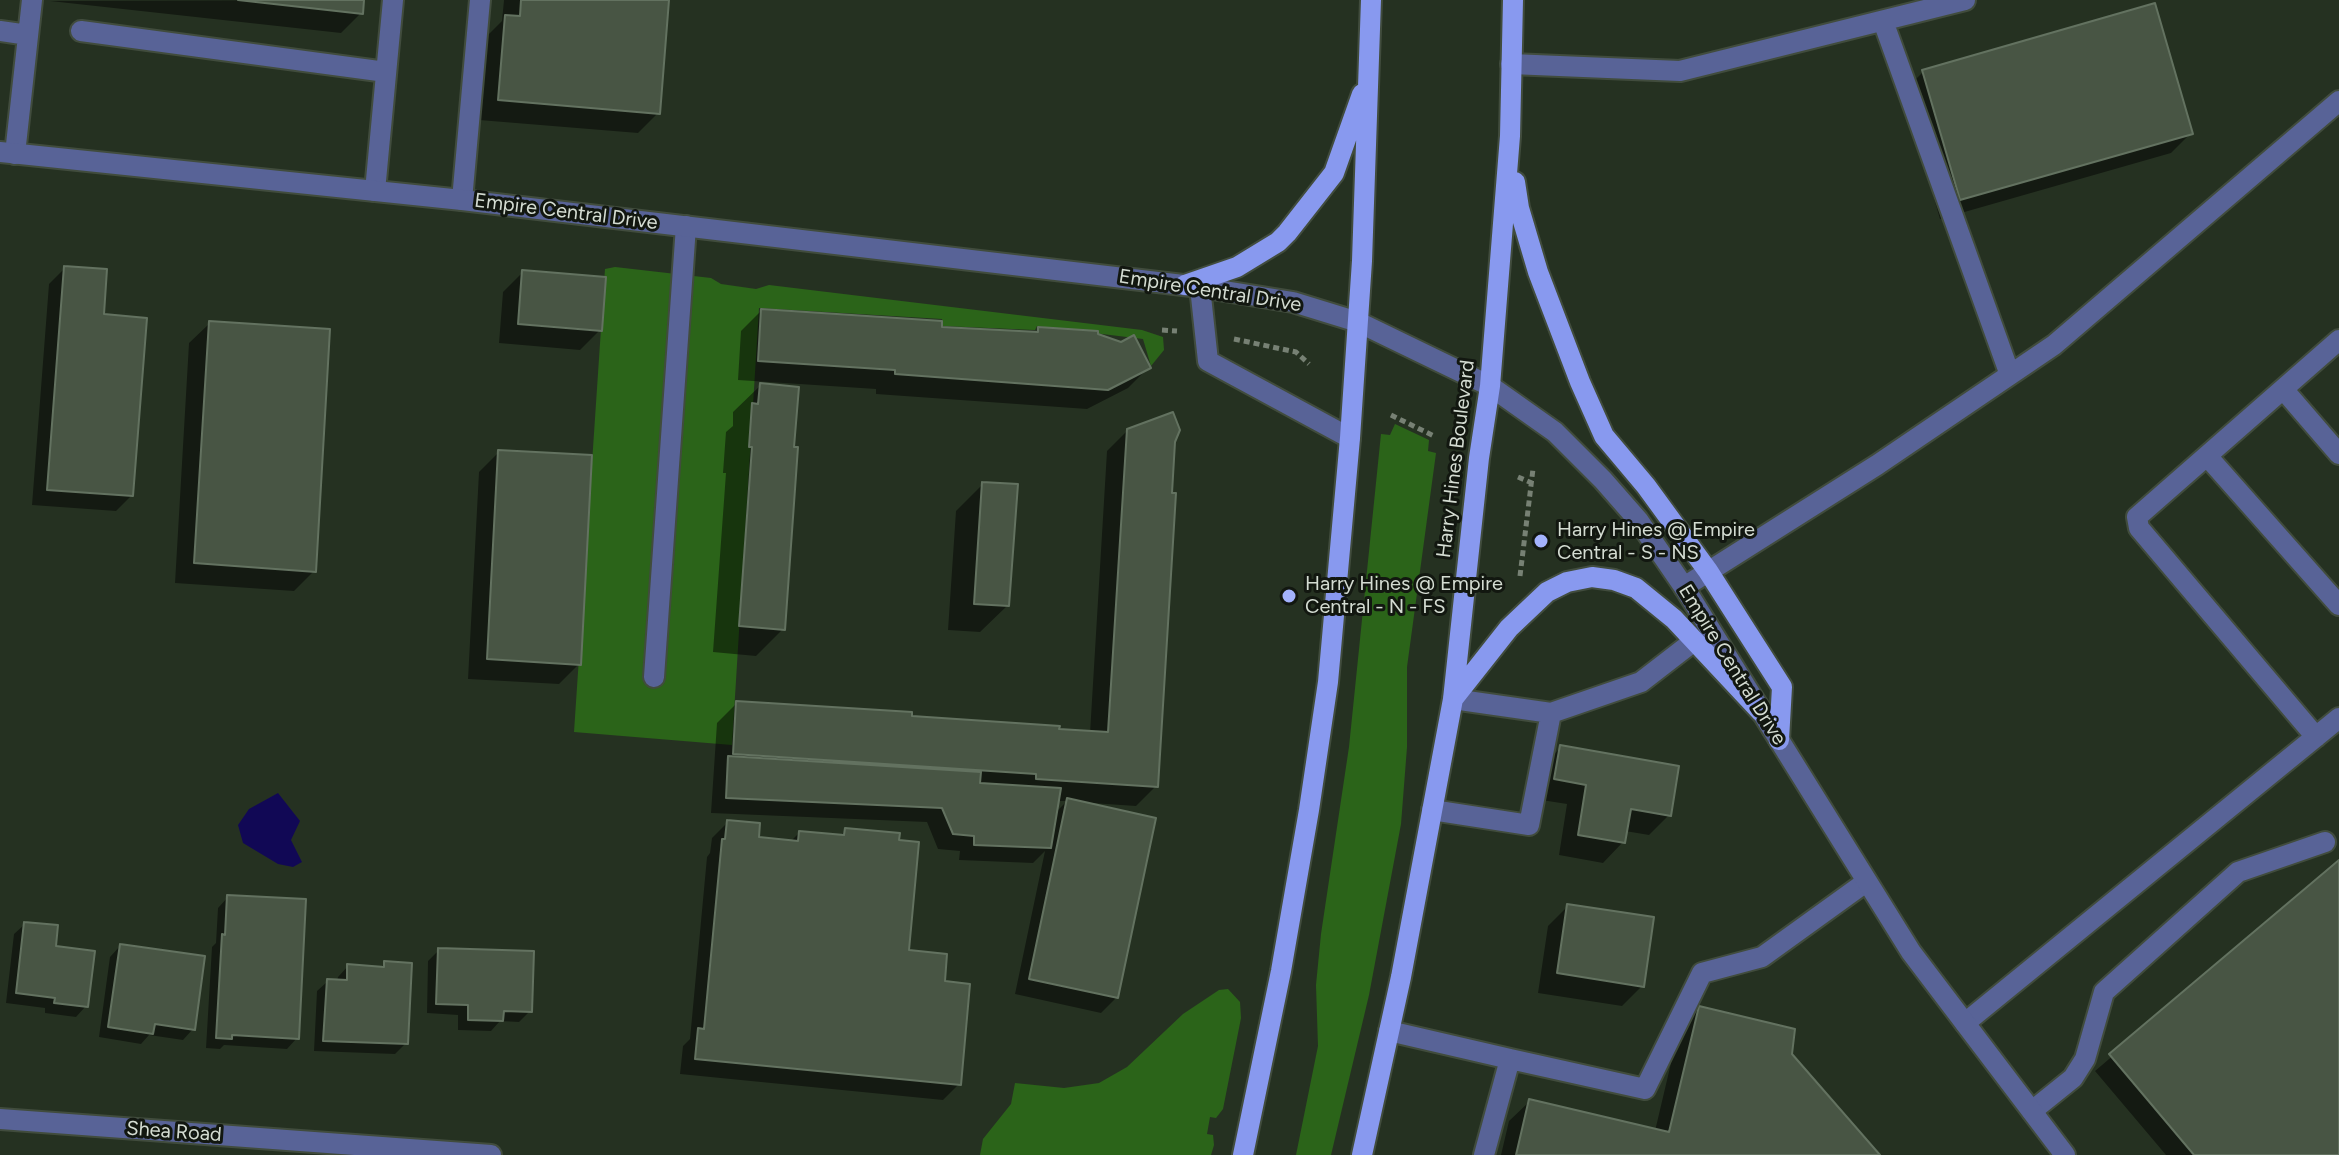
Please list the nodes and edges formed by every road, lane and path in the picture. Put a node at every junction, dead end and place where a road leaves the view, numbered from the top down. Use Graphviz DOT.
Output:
graph roads {
  1 [pos="32,0"];
  2 [pos="393,0"];
  3 [pos="480,0"];
  4 [pos="1371,0"];
  5 [pos="1513,0"];
  6 [pos="1965,0"];
  7 [pos="1883,21"];
  8 [pos="0,31"];
  9 [pos="81,31"];
  10 [pos="28,35"];
  11 [pos="1511,64"];
  12 [pos="386,72"];
  13 [pos="1369,75"];
  14 [pos="2339,101"];
  15 [pos="1510,136"];
  16 [pos="8,153"];
  17 [pos="375,191"];
  18 [pos="462,200"];
  19 [pos="686,226"];
  20 [pos="1193,286"];
  21 [pos="1358,322"];
  22 [pos="2339,340"];
  23 [pos="2010,375"];
  24 [pos="1490,386"];
  25 [pos="2283,389"];
  26 [pos="1391,415"];
  27 [pos="1434,436"];
  28 [pos="1350,438"];
  29 [pos="2339,454"];
  30 [pos="2207,456"];
  31 [pos="1533,469"];
  32 [pos="1518,477"];
  33 [pos="1532,483"];
  34 [pos="1708,571"];
  35 [pos="1520,581"];
  36 [pos="1684,587"];
  37 [pos="2339,605"];
  38 [pos="1694,641"];
  39 [pos="654,677"];
  40 [pos="1453,699"];
  41 [pos="1761,712"];
  42 [pos="1551,713"];
  43 [pos="2339,718"];
  44 [pos="2316,737"];
  45 [pos="1779,740"];
  46 [pos="1432,810"];
  47 [pos="2325,842"];
  48 [pos="1866,882"];
  49 [pos="1965,1023"];
  50 [pos="1389,1031"];
  51 [pos="1510,1059"];
  52 [pos="2032,1111"];
  53 [pos="0,1119"];
  54 [pos="491,1155"];
  55 [pos="1243,1155"];
  56 [pos="1362,1155"];
  57 [pos="1484,1155"];
  58 [pos="2065,1155"];
  1 -- 10 [label="street"];
  2 -- 12 [label="street"];
  3 -- 18 [label="street"];
  4 -- 13 [label="main road"];
  5 -- 11 [label="main road, Harry Hines Boulevard"];
  6 -- 7 [label="street"];
  7 -- 11 [label="street"];
  7 -- 23 [label="street"];
  8 -- 10 [label="street"];
  9 -- 12 [label="street"];
  10 -- 16 [label="street"];
  11 -- 15 [label="main road, Harry Hines Boulevard"];
  12 -- 17 [label="street"];
  13 -- 20 [label="main road"];
  13 -- 21 [label="main road"];
  14 -- 23 [label="street"];
  15 -- 24 [label="main road, Harry Hines Boulevard"];
  15 -- 34 [label="main road"];
  16 -- 17 [label="street, Empire Central Drive"];
  17 -- 18 [label="street, Empire Central Drive"];
  18 -- 19 [label="street, Empire Central Drive"];
  19 -- 20 [label="street, Empire Central Drive"];
  19 -- 39 [label="street"];
  20 -- 21 [label="street, Empire Central Drive"];
  20 -- 28 [label="street"];
  21 -- 24 [label="street, Empire Central Drive"];
  21 -- 28 [label="main road"];
  22 -- 25 [label="street"];
  23 -- 34 [label="street"];
  24 -- 36 [label="street, Empire Central Drive"];
  24 -- 40 [label="main road, Harry Hines Boulevard"];
  25 -- 29 [label="street"];
  25 -- 30 [label="street"];
  26 -- 27 [label="path"];
  28 -- 55 [label="main road"];
  30 -- 37 [label="street"];
  30 -- 44 [label="street"];
  31 -- 33 [label="path"];
  32 -- 33 [label="path"];
  33 -- 35 [label="path"];
  34 -- 36 [label="street"];
  34 -- 45 [label="main road"];
  36 -- 41 [label="street, Empire Central Drive"];
  38 -- 40 [label="main road"];
  38 -- 41 [label="main road"];
  38 -- 42 [label="street"];
  40 -- 42 [label="street"];
  40 -- 46 [label="main road, Harry Hines Boulevard"];
  41 -- 45 [label="street, Empire Central Drive"];
  42 -- 46 [label="street"];
  43 -- 44 [label="street"];
  44 -- 49 [label="street"];
  45 -- 48 [label="street, Empire Central Drive"];
  46 -- 50 [label="main road, Harry Hines Boulevard"];
  47 -- 52 [label="street"];
  48 -- 49 [label="street, Empire Central Drive"];
  48 -- 51 [label="street"];
  49 -- 52 [label="street, Empire Central Drive"];
  50 -- 51 [label="street"];
  50 -- 56 [label="main road, Harry Hines Boulevard"];
  51 -- 57 [label="street"];
  52 -- 58 [label="street, Empire Central Drive"];
  53 -- 54 [label="street, Shea Road"];
}
